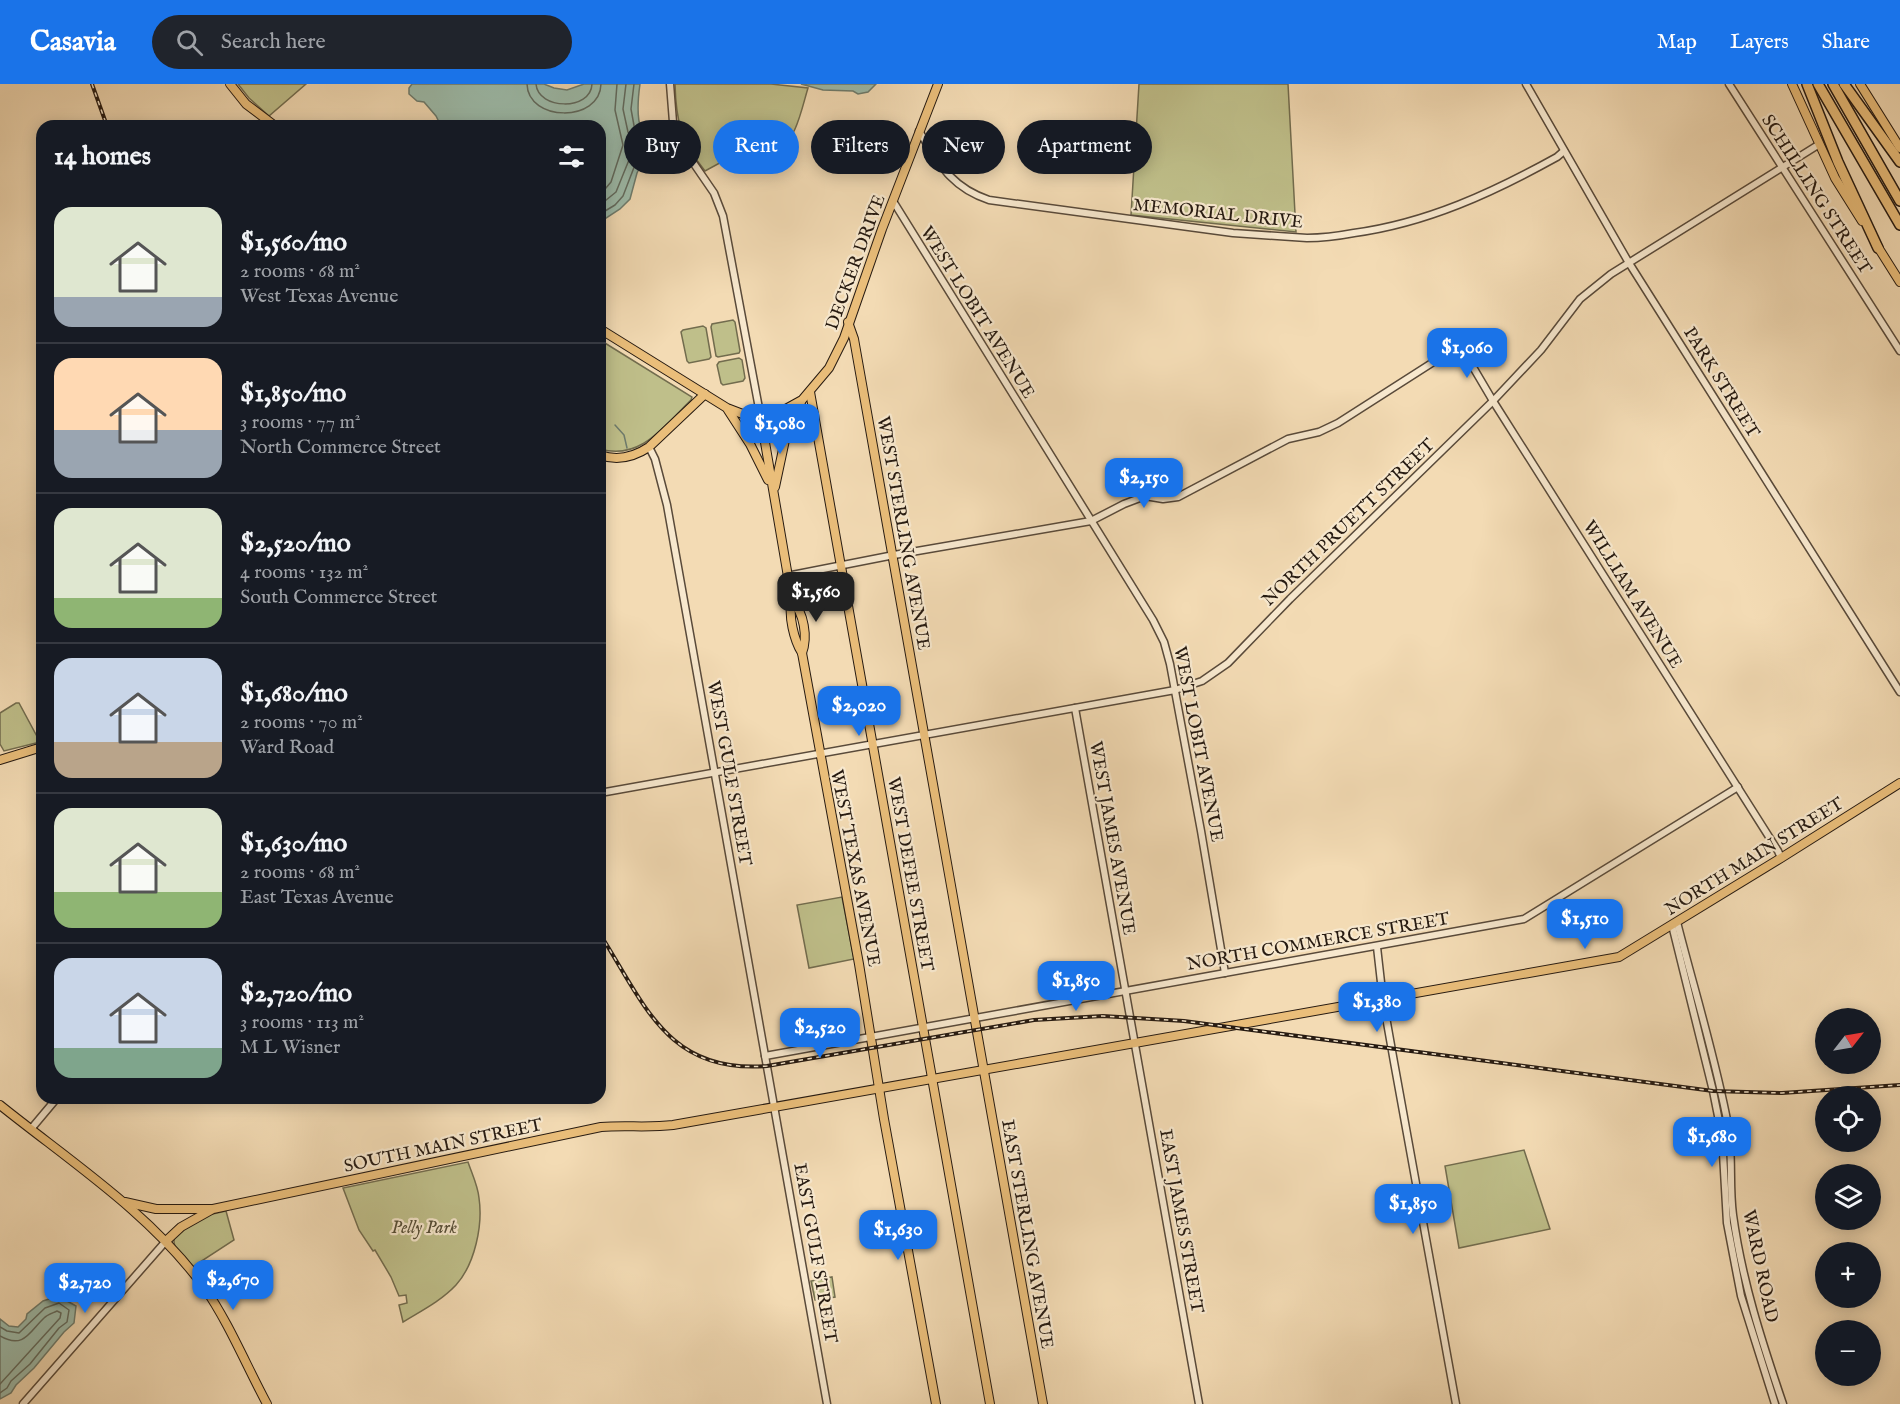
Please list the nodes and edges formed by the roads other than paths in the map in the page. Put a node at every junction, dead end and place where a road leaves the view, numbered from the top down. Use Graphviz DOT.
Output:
graph roads {
  1 [pos="230,84"];
  2 [pos="670,84"];
  3 [pos="938,84"];
  4 [pos="1526,84"];
  5 [pos="1729,84"];
  6 [pos="1792,84"];
  7 [pos="1807,84"];
  8 [pos="1818,84"];
  9 [pos="1833,84"];
  10 [pos="1844,84"];
  11 [pos="1860,84"];
  12 [pos="267,120"];
  13 [pos="919,131"];
  14 [pos="1818,145"];
  15 [pos="1900,148"];
  16 [pos="1564,151"];
  17 [pos="1900,162"];
  18 [pos="1781,168"];
  19 [pos="893,201"];
  20 [pos="1900,201"];
  21 [pos="1900,225"];
  22 [pos="1878,248"];
  23 [pos="1629,263"];
  24 [pos="1900,282"];
  25 [pos="848,322"];
  26 [pos="606,333"];
  27 [pos="1900,351"];
  28 [pos="810,392"];
  29 [pos="705,393"];
  30 [pos="802,400"];
  31 [pos="1493,401"];
  32 [pos="727,408"];
  33 [pos="761,419"];
  34 [pos="649,447"];
  35 [pos="606,456"];
  36 [pos="774,495"];
  37 [pos="1091,521"];
  38 [pos="894,555"];
  39 [pos="841,565"];
  40 [pos="787,576"];
  41 [pos="1175,690"];
  42 [pos="1900,692"];
  43 [pos="1075,708"];
  44 [pos="925,735"];
  45 [pos="873,744"];
  46 [pos="36,749"];
  47 [pos="820,754"];
  48 [pos="0,760"];
  49 [pos="715,771"];
  50 [pos="1900,783"];
  51 [pos="1738,788"];
  52 [pos="606,792"];
  53 [pos="1781,858"];
  54 [pos="1674,923"];
  55 [pos="1377,946"];
  56 [pos="1225,973"];
  57 [pos="1126,991"];
  58 [pos="1383,1000"];
  59 [pos="974,1018"];
  60 [pos="924,1026"];
  61 [pos="871,1037"];
  62 [pos="1135,1044"];
  63 [pos="765,1056"];
  64 [pos="983,1069"];
  65 [pos="933,1078"];
  66 [pos="879,1088"];
  67 [pos="52,1104"];
  68 [pos="0,1105"];
  69 [pos="775,1107"];
  70 [pos="31,1129"];
  71 [pos="121,1200"];
  72 [pos="213,1209"];
  73 [pos="166,1241"];
  74 [pos="23,1404"];
  75 [pos="267,1404"];
  76 [pos="827,1404"];
  77 [pos="936,1404"];
  78 [pos="990,1404"];
  79 [pos="1043,1404"];
  80 [pos="1199,1404"];
  81 [pos="1456,1404"];
  82 [pos="1775,1404"];
  83 [pos="1783,1404"];
  1 -- 12 [label="main road"];
  2 -- 33 [label="street, WEST TEXAS AVENUE"];
  3 -- 13 [label="main road, DECKER DRIVE"];
  4 -- 16 [label="street, PARK STREET"];
  5 -- 18 [label="street, SCHILLING STREET"];
  6 -- 14 [label="main road"];
  7 -- 22 [label="highway"];
  8 -- 21 [label="highway"];
  9 -- 20 [label="highway"];
  10 -- 17 [label="highway"];
  11 -- 15 [label="main road"];
  13 -- 16 [label="street, MEMORIAL DRIVE"];
  13 -- 19 [label="main road, DECKER DRIVE"];
  14 -- 18 [label="street, NORTH PRUETT STREET"];
  14 -- 22 [label="main road"];
  16 -- 23 [label="street, PARK STREET"];
  18 -- 23 [label="street, NORTH PRUETT STREET"];
  18 -- 27 [label="street, SCHILLING STREET"];
  19 -- 25 [label="main road, DECKER DRIVE"];
  19 -- 37 [label="street, WEST LOBIT AVENUE"];
  22 -- 24 [label="main road"];
  23 -- 31 [label="street, NORTH PRUETT STREET"];
  23 -- 42 [label="street, PARK STREET"];
  25 -- 28 [label="main road, DECKER DRIVE"];
  25 -- 38 [label="main road, WEST STERLING AVENUE"];
  26 -- 29 [label="main road"];
  28 -- 30 [label="main road, DECKER DRIVE"];
  28 -- 39 [label="main road, WEST DEFEE STREET"];
  29 -- 32 [label="main road"];
  29 -- 34 [label="main road"];
  30 -- 33 [label="main road, DECKER DRIVE"];
  30 -- 36 [label="main road"];
  31 -- 37 [label="street, WILLIAM AVENUE"];
  31 -- 41 [label="street, NORTH PRUETT STREET"];
  31 -- 51 [label="street, WILLIAM AVENUE"];
  32 -- 33 [label="main road"];
  32 -- 36 [label="main road"];
  33 -- 36 [label="main road, WEST TEXAS AVENUE"];
  34 -- 35 [label="main road"];
  34 -- 49 [label="street, WEST GULF STREET"];
  36 -- 40 [label="main road, WEST TEXAS AVENUE"];
  37 -- 38 [label="street"];
  37 -- 41 [label="street, WEST LOBIT AVENUE"];
  38 -- 39 [label="street"];
  38 -- 44 [label="main road, WEST STERLING AVENUE"];
  39 -- 40 [label="street"];
  39 -- 45 [label="main road, WEST DEFEE STREET"];
  40 -- 47 [label="main road, WEST TEXAS AVENUE"];
  41 -- 43 [label="street, NORTH PRUETT STREET"];
  41 -- 56 [label="street, WEST LOBIT AVENUE"];
  43 -- 44 [label="street, NORTH PRUETT STREET"];
  43 -- 57 [label="street, WEST JAMES AVENUE"];
  44 -- 45 [label="street, NORTH PRUETT STREET"];
  44 -- 59 [label="main road, WEST STERLING AVENUE"];
  45 -- 47 [label="street, NORTH PRUETT STREET"];
  45 -- 60 [label="main road, WEST DEFEE STREET"];
  46 -- 48 [label="main road"];
  47 -- 49 [label="street, NORTH PRUETT STREET"];
  47 -- 61 [label="main road, WEST TEXAS AVENUE"];
  49 -- 52 [label="street, NORTH PRUETT STREET"];
  49 -- 63 [label="street, WEST GULF STREET"];
  50 -- 53 [label="main road, NORTH MAIN STREET"];
  51 -- 53 [label="street, WILLIAM AVENUE"];
  51 -- 55 [label="street, NORTH COMMERCE STREET"];
  53 -- 54 [label="main road, NORTH MAIN STREET"];
  54 -- 58 [label="main road, NORTH MAIN STREET"];
  54 -- 82 [label="street, WARD ROAD"];
  54 -- 83 [label="street, WARD ROAD"];
  55 -- 56 [label="street, NORTH COMMERCE STREET"];
  55 -- 58 [label="street"];
  56 -- 57 [label="street, NORTH COMMERCE STREET"];
  57 -- 59 [label="street, NORTH COMMERCE STREET"];
  57 -- 62 [label="street, WEST JAMES AVENUE"];
  58 -- 62 [label="main road, NORTH MAIN STREET"];
  58 -- 81 [label="street"];
  59 -- 60 [label="street, NORTH COMMERCE STREET"];
  59 -- 64 [label="main road, WEST STERLING AVENUE"];
  60 -- 61 [label="street, NORTH COMMERCE STREET"];
  60 -- 65 [label="main road, WEST DEFEE STREET"];
  61 -- 63 [label="street, NORTH COMMERCE STREET"];
  61 -- 66 [label="main road, WEST TEXAS AVENUE"];
  62 -- 64 [label="main road, NORTH MAIN STREET"];
  62 -- 80 [label="street, EAST JAMES STREET"];
  63 -- 69 [label="street, WEST GULF STREET"];
  64 -- 65 [label="main road, NORTH MAIN STREET"];
  64 -- 79 [label="main road, EAST STERLING AVENUE"];
  65 -- 66 [label="main road, NORTH MAIN STREET"];
  65 -- 78 [label="main road, WEST DEFEE STREET"];
  66 -- 69 [label="main road, SOUTH MAIN STREET"];
  66 -- 77 [label="main road, WEST TEXAS AVENUE"];
  67 -- 70 [label="street"];
  68 -- 70 [label="main road"];
  69 -- 72 [label="main road, SOUTH MAIN STREET"];
  69 -- 76 [label="street, EAST GULF STREET"];
  70 -- 71 [label="main road"];
  71 -- 72 [label="main road"];
  71 -- 73 [label="main road"];
  72 -- 73 [label="main road, SOUTH MAIN STREET"];
  73 -- 74 [label="street"];
  73 -- 75 [label="main road"];
}
